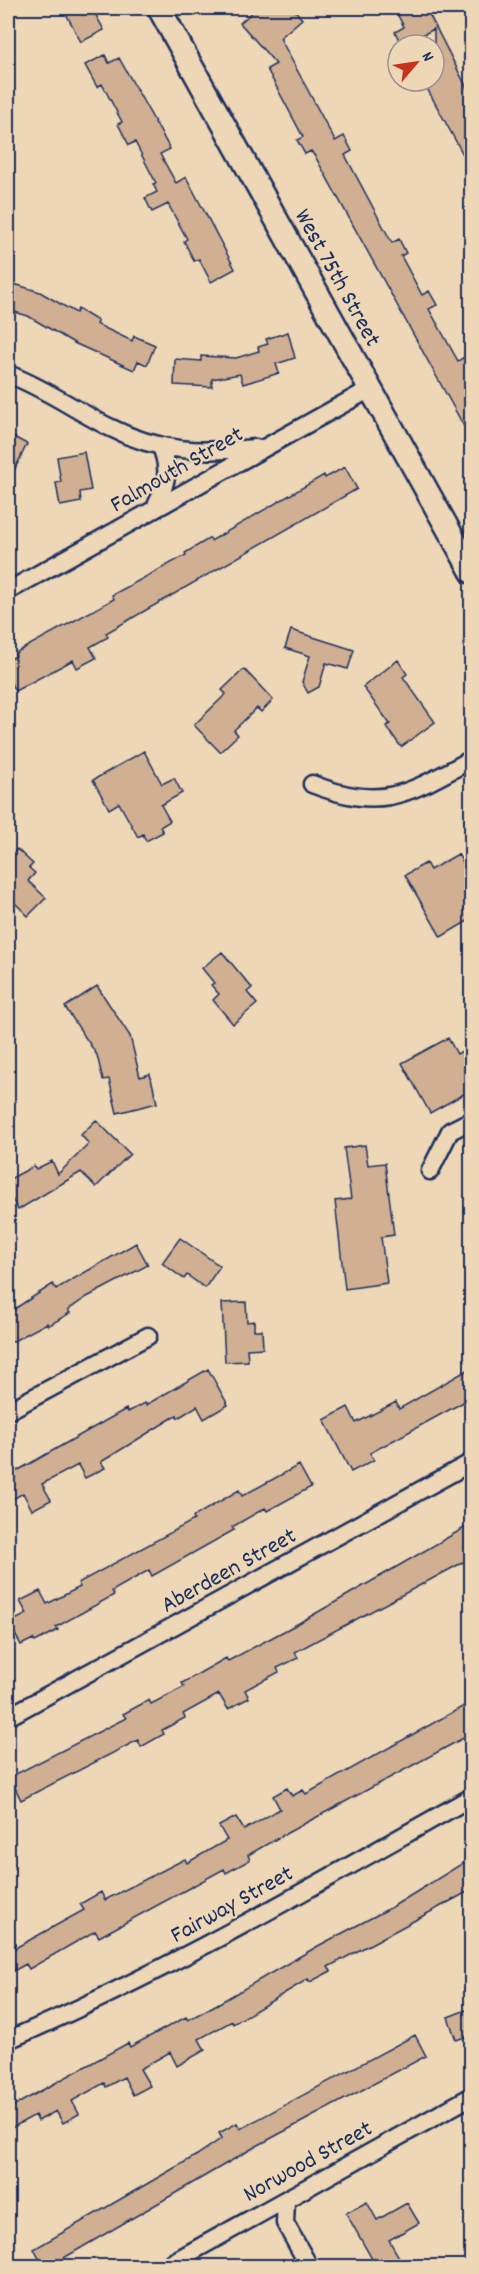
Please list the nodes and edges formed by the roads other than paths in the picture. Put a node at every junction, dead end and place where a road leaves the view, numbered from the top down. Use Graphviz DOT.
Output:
graph roads {
  1 [pos="159,8"];
  2 [pos="8,374"];
  3 [pos="370,389"];
  4 [pos="161,447"];
  5 [pos="262,447"];
  6 [pos="154,508"];
  7 [pos="471,572"];
  8 [pos="8,591"];
  9 [pos="471,759"];
  10 [pos="312,784"];
  11 [pos="471,1120"];
  12 [pos="429,1171"];
  13 [pos="148,1336"];
  14 [pos="8,1412"];
  15 [pos="471,1462"];
  16 [pos="8,1717"];
  17 [pos="471,1797"];
  18 [pos="8,2040"];
  19 [pos="471,2096"];
  20 [pos="285,2200"];
  21 [pos="166,2266"];
  22 [pos="309,2266"];
  1 -- 3 [label="main road, West 75th Street"];
  2 -- 4 [label="street"];
  3 -- 5 [label="street, Falmouth Street"];
  3 -- 7 [label="main road, West 75th Street"];
  4 -- 5 [label="street"];
  4 -- 6 [label="street"];
  5 -- 6 [label="street, Falmouth Street"];
  6 -- 8 [label="street, Falmouth Street"];
  9 -- 10 [label="street"];
  11 -- 12 [label="street"];
  13 -- 14 [label="street"];
  15 -- 16 [label="street, Aberdeen Street"];
  17 -- 18 [label="street, Fairway Street"];
  19 -- 20 [label="street, Norwood Street"];
  20 -- 21 [label="street, Norwood Street"];
  20 -- 22 [label="street"];
}
